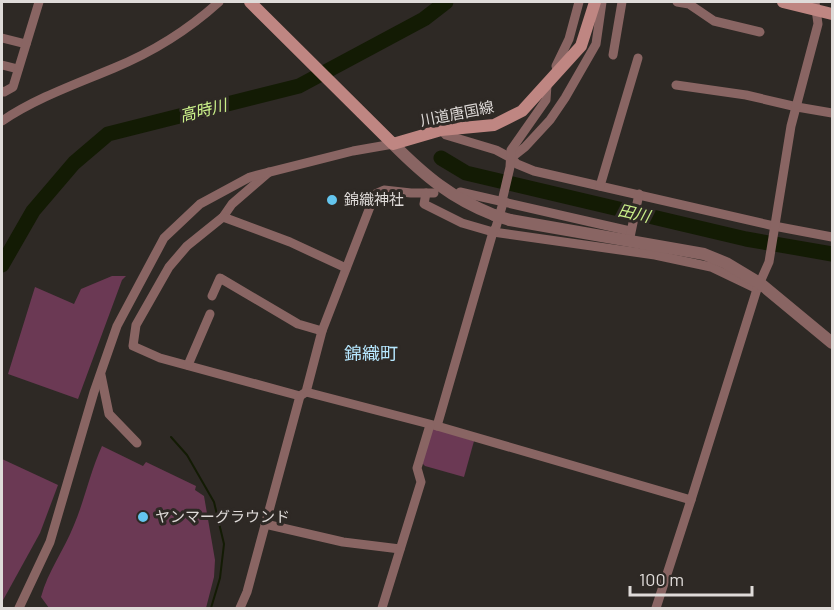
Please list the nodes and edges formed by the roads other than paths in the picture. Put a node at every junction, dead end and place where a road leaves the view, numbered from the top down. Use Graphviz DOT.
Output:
graph roads {
  1 [pos="39,2"];
  2 [pos="219,2"];
  3 [pos="250,2"];
  4 [pos="579,2"];
  5 [pos="595,2"];
  6 [pos="602,2"];
  7 [pos="622,2"];
  8 [pos="677,2"];
  9 [pos="783,2"];
  10 [pos="816,6"];
  11 [pos="832,14"];
  12 [pos="760,32"];
  13 [pos="2,38"];
  14 [pos="26,44"];
  15 [pos="613,55"];
  16 [pos="638,58"];
  17 [pos="2,64"];
  18 [pos="18,69"];
  19 [pos="558,73"];
  20 [pos="548,85"];
  21 [pos="676,85"];
  22 [pos="2,91"];
  23 [pos="797,107"];
  24 [pos="832,113"];
  25 [pos="4,117"];
  26 [pos="441,130"];
  27 [pos="389,140"];
  28 [pos="511,162"];
  29 [pos="269,172"];
  30 [pos="600,186"];
  31 [pos="460,192"];
  32 [pos="638,197"];
  33 [pos="503,200"];
  34 [pos="223,217"];
  35 [pos="774,228"];
  36 [pos="493,232"];
  37 [pos="832,237"];
  38 [pos="630,238"];
  39 [pos="346,268"];
  40 [pos="759,287"];
  41 [pos="212,296"];
  42 [pos="210,314"];
  43 [pos="322,331"];
  44 [pos="832,343"];
  45 [pos="188,365"];
  46 [pos="101,375"];
  47 [pos="303,394"];
  48 [pos="433,426"];
  49 [pos="137,442"];
  50 [pos="691,500"];
  51 [pos="265,524"];
  52 [pos="400,549"];
  53 [pos="19,609"];
  54 [pos="240,609"];
  55 [pos="382,609"];
  56 [pos="656,609"];
  1 -- 14 [label="street"];
  2 -- 25 [label="street"];
  3 -- 27 [label="main road"];
  4 -- 19 [label="street"];
  5 -- 19 [label="main road, 川道唐国線"];
  6 -- 28 [label="street"];
  7 -- 15 [label="street"];
  8 -- 12 [label="street"];
  9 -- 10 [label="main road"];
  10 -- 11 [label="main road"];
  10 -- 23 [label="street"];
  13 -- 14 [label="street"];
  14 -- 18 [label="street"];
  16 -- 30 [label="street"];
  17 -- 18 [label="street"];
  18 -- 22 [label="street"];
  19 -- 20 [label="main road, 川道唐国線"];
  20 -- 26 [label="main road, 川道唐国線"];
  20 -- 28 [label="street"];
  21 -- 23 [label="street"];
  23 -- 24 [label="street"];
  23 -- 35 [label="street"];
  26 -- 27 [label="main road, 川道唐国線"];
  26 -- 28 [label="street"];
  27 -- 29 [label="street"];
  27 -- 38 [label="street, bridge"];
  28 -- 30 [label="street"];
  28 -- 33 [label="street"];
  29 -- 34 [label="street"];
  29 -- 46 [label="street"];
  30 -- 32 [label="street"];
  31 -- 33 [label="street"];
  32 -- 35 [label="street"];
  32 -- 38 [label="street"];
  33 -- 36 [label="street"];
  33 -- 38 [label="street"];
  34 -- 39 [label="street"];
  34 -- 45 [label="street"];
  35 -- 37 [label="street"];
  35 -- 40 [label="street"];
  36 -- 38 [label="street"];
  36 -- 39 [label="street"];
  36 -- 48 [label="street"];
  38 -- 40 [label="street"];
  39 -- 43 [label="street"];
  40 -- 44 [label="street"];
  40 -- 50 [label="street"];
  41 -- 43 [label="street"];
  42 -- 45 [label="street"];
  43 -- 47 [label="street"];
  45 -- 47 [label="street"];
  46 -- 49 [label="street"];
  46 -- 53 [label="street"];
  47 -- 48 [label="street"];
  47 -- 51 [label="street"];
  48 -- 50 [label="street"];
  48 -- 52 [label="street"];
  50 -- 56 [label="street"];
  51 -- 52 [label="street"];
  51 -- 54 [label="street"];
  52 -- 55 [label="street"];
}
